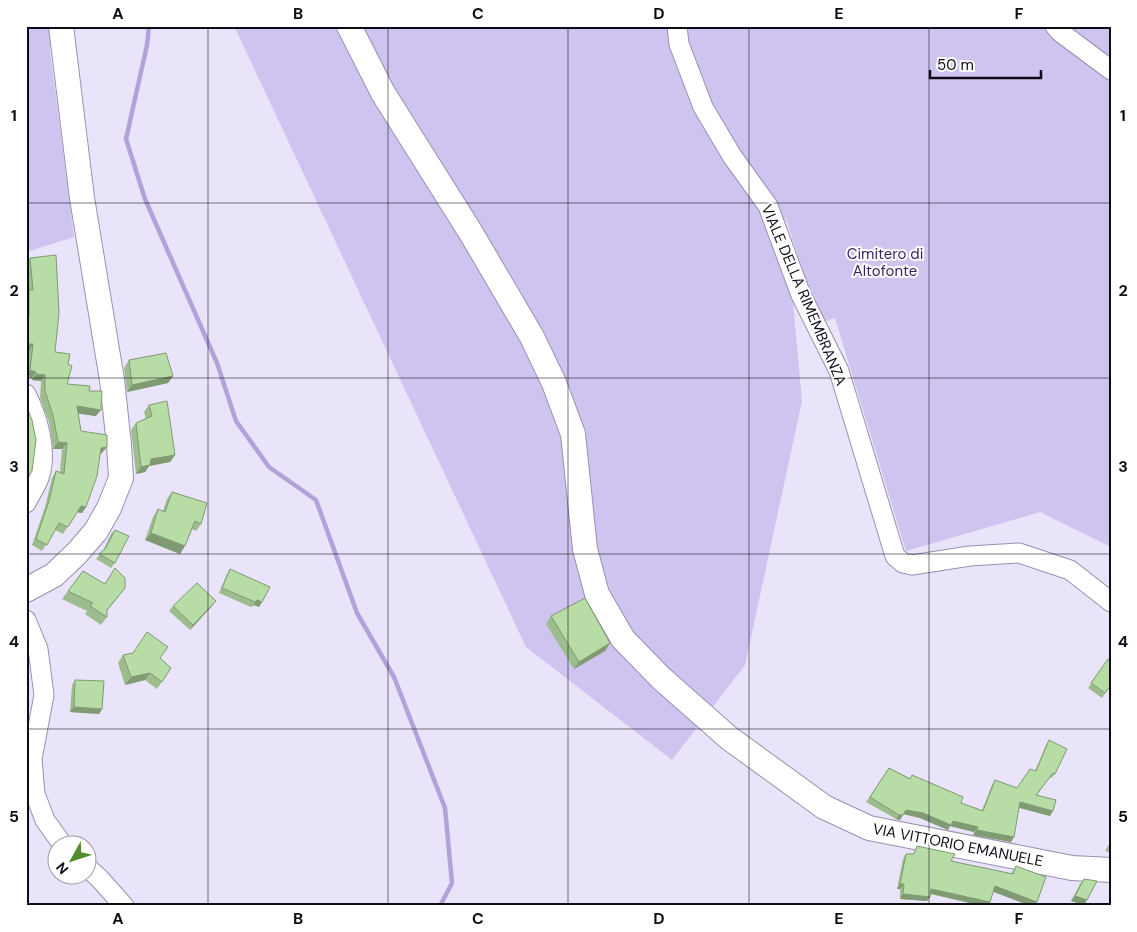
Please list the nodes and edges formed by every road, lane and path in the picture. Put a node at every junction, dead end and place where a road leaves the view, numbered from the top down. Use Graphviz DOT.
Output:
graph roads {
  1 [pos="61,26"];
  2 [pos="349,26"];
  3 [pos="677,26"];
  4 [pos="1055,26"];
  5 [pos="1111,70"];
  6 [pos="26,394"];
  7 [pos="26,502"];
  8 [pos="26,590"];
  9 [pos="1111,602"];
  10 [pos="26,620"];
  11 [pos="55,834"];
  12 [pos="1111,870"];
  13 [pos="98,877"];
  14 [pos="124,906"];
  1 -- 8 [label="main road"];
  2 -- 12 [label="main road, VIA VITTORIO EMANUELE"];
  3 -- 9 [label="street, VIALE DELLA RIMEMBRANZA"];
  4 -- 5 [label="street"];
  6 -- 7 [label="street"];
  10 -- 11 [label="street"];
  13 -- 14 [label="street"];
}
